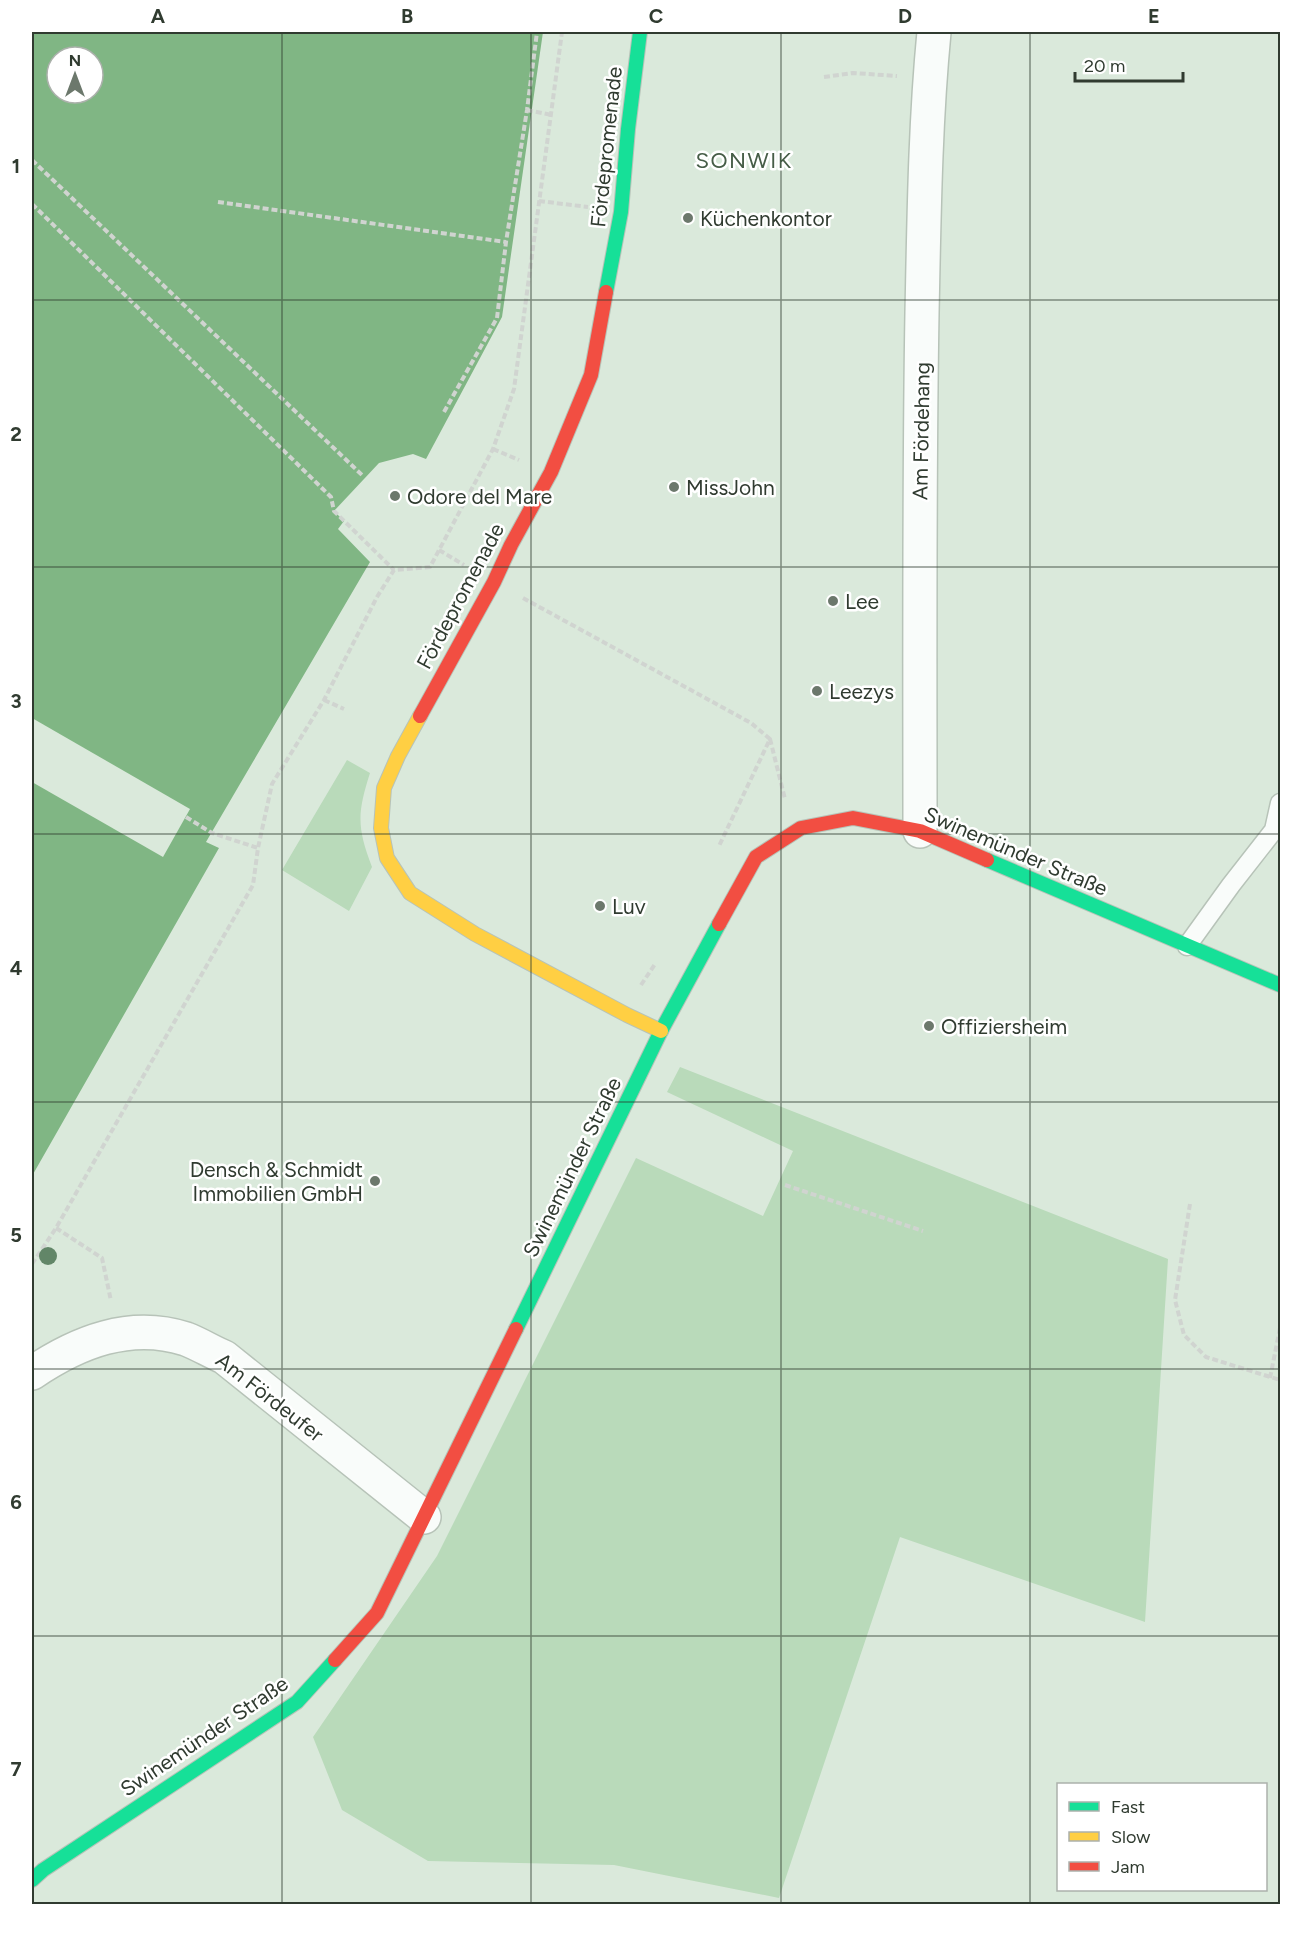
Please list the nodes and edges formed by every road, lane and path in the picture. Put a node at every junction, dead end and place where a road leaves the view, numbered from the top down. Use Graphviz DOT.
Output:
graph roads {
  1 [pos="537,32"];
  2 [pos="562,32"];
  3 [pos="640,32"];
  4 [pos="934,32"];
  5 [pos="824,77"];
  6 [pos="906,77"];
  7 [pos="527,111"];
  8 [pos="552,115"];
  9 [pos="32,160"];
  10 [pos="539,201"];
  11 [pos="218,202"];
  12 [pos="32,204"];
  13 [pos="621,212"];
  14 [pos="506,242"];
  15 [pos="444,412"];
  16 [pos="362,476"];
  17 [pos="394,570"];
  18 [pos="494,582"];
  19 [pos="324,700"];
  20 [pos="344,709"];
  21 [pos="770,739"];
  22 [pos="1281,803"];
  23 [pos="787,806"];
  24 [pos="186,817"];
  25 [pos="920,831"];
  26 [pos="258,848"];
  27 [pos="715,854"];
  28 [pos="1187,946"];
  29 [pos="658,958"];
  30 [pos="1281,985"];
  31 [pos="640,987"];
  32 [pos="661,1031"];
  33 [pos="785,1185"];
  34 [pos="1190,1204"];
  35 [pos="56,1228"];
  36 [pos="923,1231"];
  37 [pos="32,1264"];
  38 [pos="1281,1328"];
  39 [pos="118,1335"];
  40 [pos="32,1373"];
  41 [pos="1270,1378"];
  42 [pos="1281,1380"];
  43 [pos="424,1517"];
  44 [pos="32,1880"];
  1 -- 7 [label="path"];
  2 -- 8 [label="path"];
  3 -- 13 [label="street, Fördepromenade"];
  4 -- 25 [label="street, Am Fördehang"];
  5 -- 6 [label="path"];
  7 -- 8 [label="path"];
  7 -- 14 [label="path"];
  8 -- 10 [label="path"];
  9 -- 16 [label="path"];
  10 -- 13 [label="path"];
  10 -- 17 [label="path"];
  11 -- 14 [label="path"];
  12 -- 17 [label="path"];
  13 -- 18 [label="street, Fördepromenade"];
  14 -- 15 [label="path"];
  17 -- 19 [label="path"];
  18 -- 21 [label="path"];
  18 -- 32 [label="street, Fördepromenade"];
  19 -- 20 [label="path"];
  19 -- 26 [label="path"];
  21 -- 23 [label="path"];
  21 -- 27 [label="path"];
  22 -- 28 [label="lane"];
  24 -- 26 [label="path"];
  25 -- 28 [label="street, Swinemünder Straße"];
  25 -- 32 [label="street, Swinemünder Straße"];
  26 -- 35 [label="path"];
  28 -- 30 [label="street, Swinemünder Straße"];
  29 -- 31 [label="path"];
  32 -- 43 [label="street, Swinemünder Straße"];
  33 -- 36 [label="path"];
  34 -- 41 [label="path"];
  35 -- 37 [label="path"];
  35 -- 39 [label="path"];
  38 -- 41 [label="path"];
  39 -- 40 [label="street, Am Fördeufer"];
  39 -- 43 [label="street, Am Fördeufer"];
  41 -- 42 [label="path"];
  43 -- 44 [label="street, Swinemünder Straße"];
}
